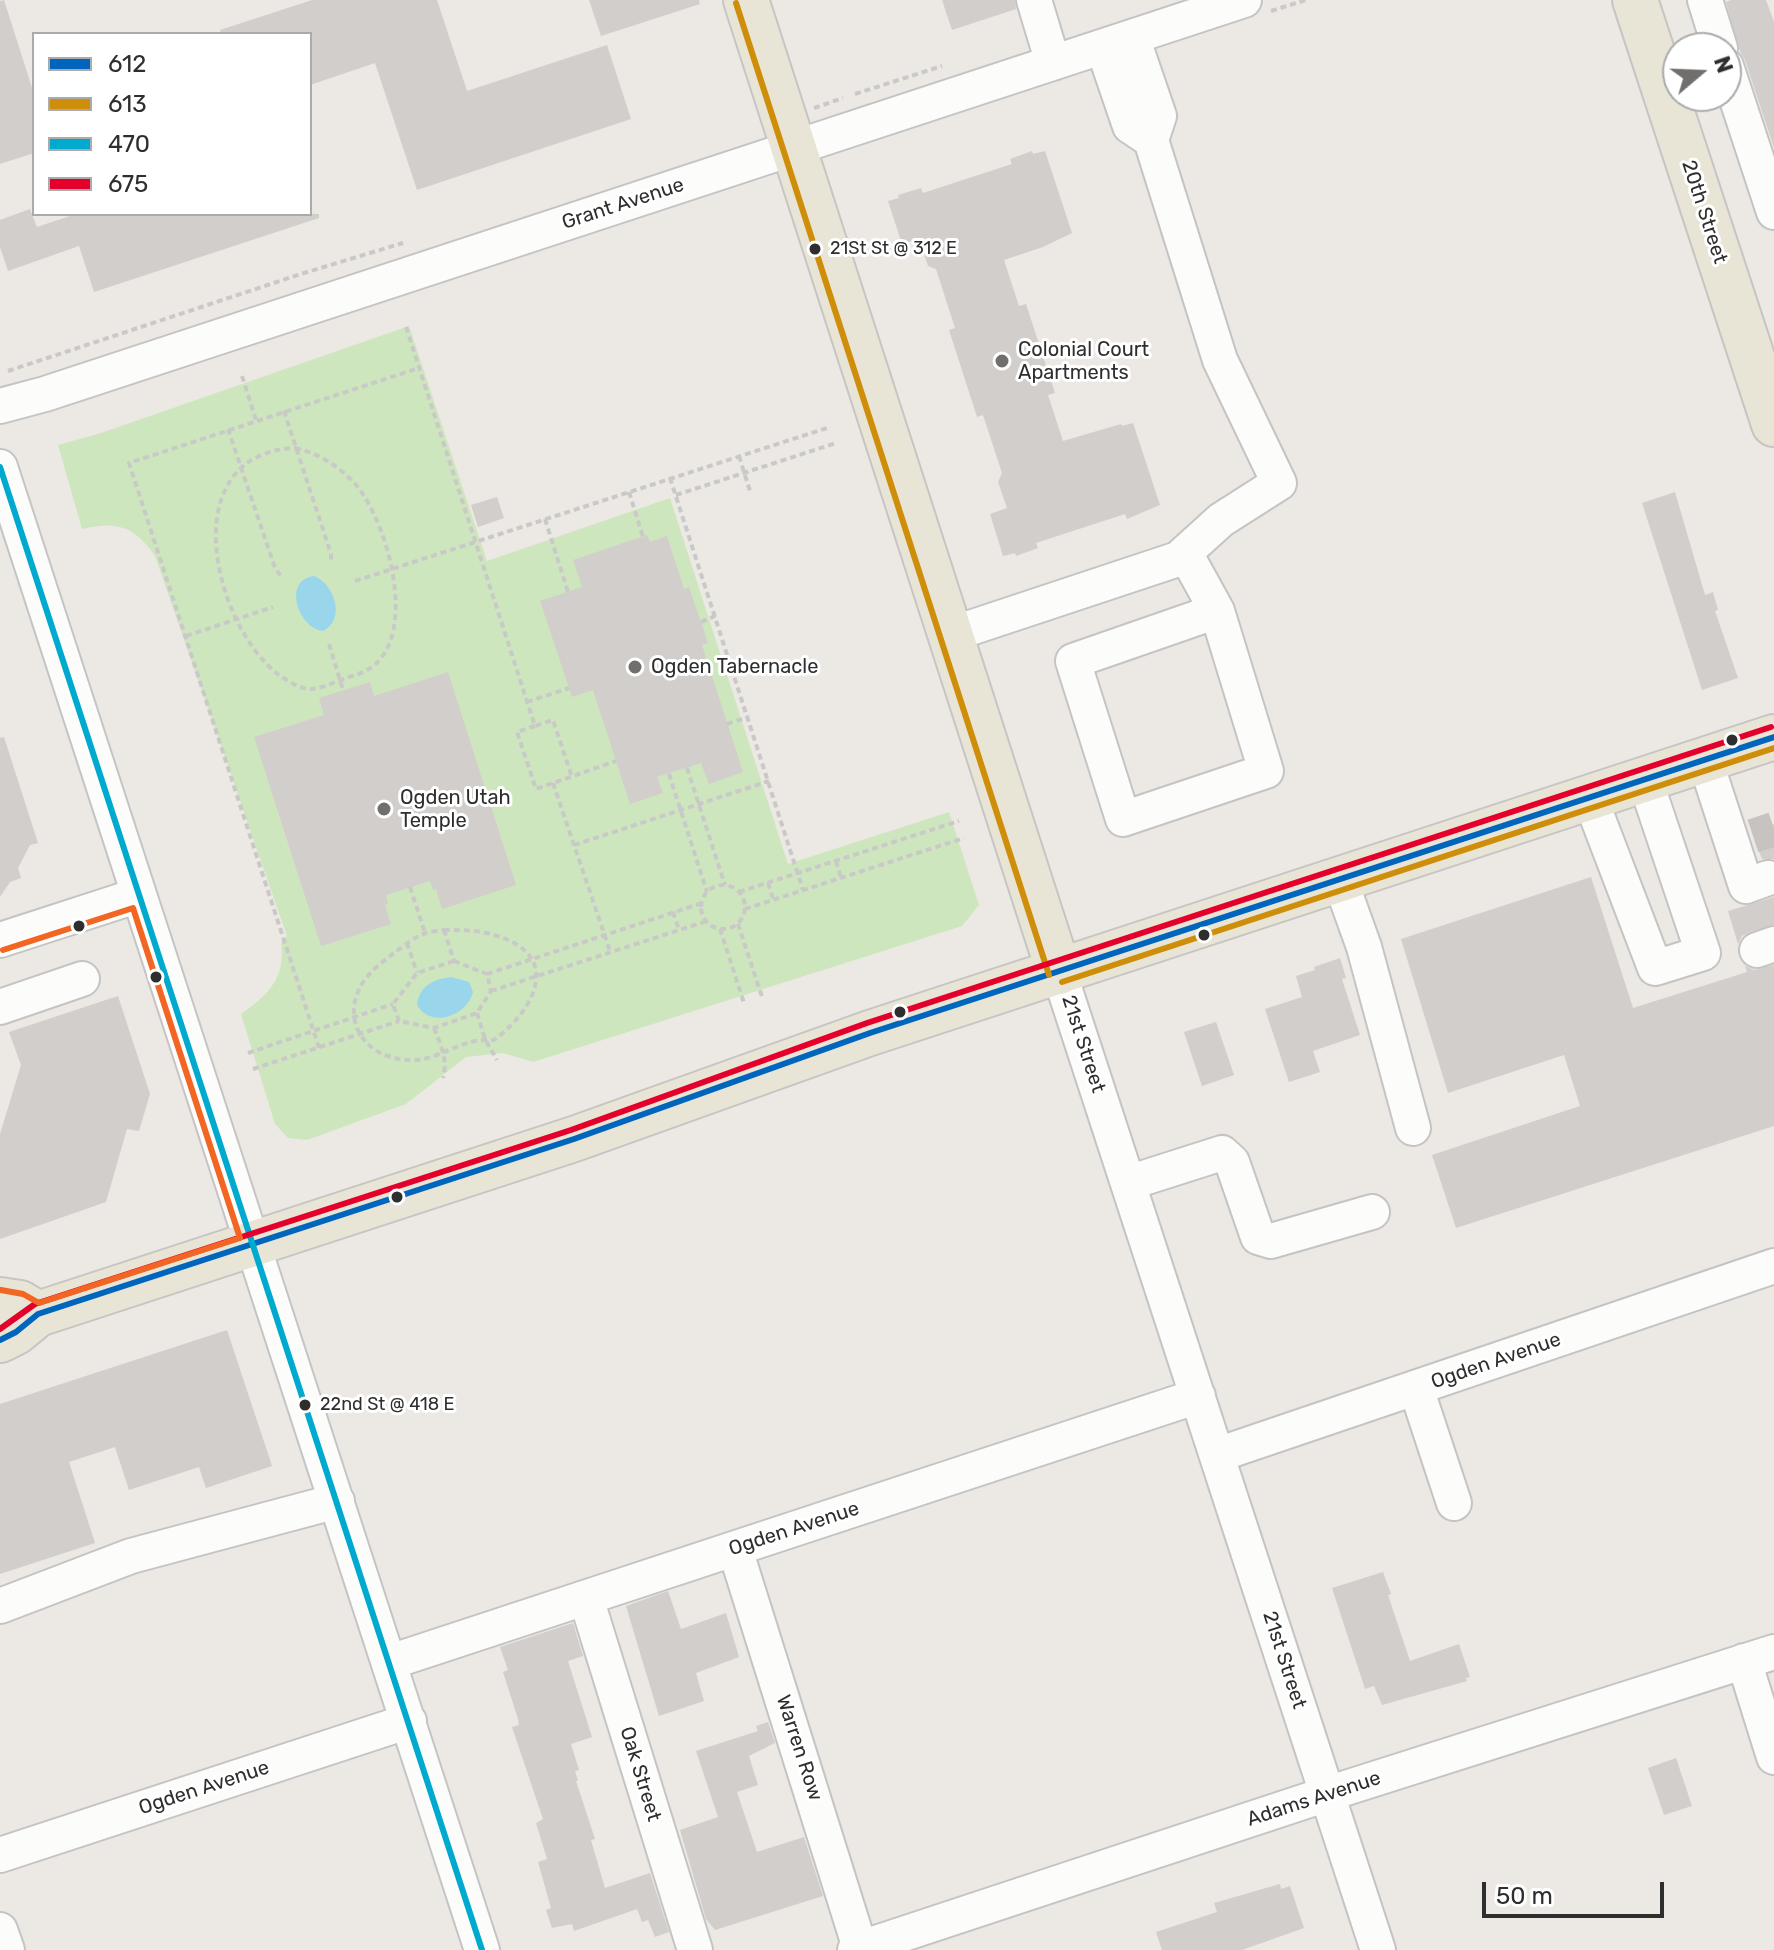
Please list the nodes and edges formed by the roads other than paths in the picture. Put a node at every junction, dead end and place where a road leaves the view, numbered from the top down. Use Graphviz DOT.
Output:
graph roads {
  1 [pos="746,0"];
  2 [pos="1034,0"];
  3 [pos="1244,0"];
  4 [pos="1635,0"];
  5 [pos="1705,0"];
  6 [pos="1715,32"];
  7 [pos="1118,42"];
  8 [pos="1053,63"];
  9 [pos="1741,112"];
  10 [pos="793,149"];
  11 [pos="1774,212"];
  12 [pos="1766,372"];
  13 [pos="0,406"];
  14 [pos="1774,424"];
  15 [pos="0,467"];
  16 [pos="1185,553"];
  17 [pos="1217,611"];
  18 [pos="952,634"];
  19 [pos="1773,743"];
  20 [pos="1705,760"];
  21 [pos="1645,780"];
  22 [pos="1590,798"];
  23 [pos="1750,856"];
  24 [pos="1340,880"];
  25 [pos="139,895"];
  26 [pos="0,940"];
  27 [pos="1059,972"];
  28 [pos="82,979"];
  29 [pos="0,1007"];
  30 [pos="1413,1128"];
  31 [pos="1128,1183"];
  32 [pos="1372,1212"];
  33 [pos="253,1244"];
  34 [pos="1774,1266"];
  35 [pos="19,1307"];
  36 [pos="0,1340"];
  37 [pos="1416,1388"];
  38 [pos="1198,1396"];
  39 [pos="1217,1455"];
  40 [pos="337,1501"];
  41 [pos="1454,1503"];
  42 [pos="735,1549"];
  43 [pos="586,1598"];
  44 [pos="0,1606"];
  45 [pos="1759,1656"];
  46 [pos="390,1662"];
  47 [pos="409,1721"];
  48 [pos="1774,1757"];
  49 [pos="1327,1794"];
  50 [pos="0,1855"];
  51 [pos="0,1930"];
  52 [pos="858,1949"];
  53 [pos="7,1950"];
  54 [pos="482,1950"];
  55 [pos="695,1950"];
  56 [pos="1378,1950"];
  1 -- 10 [label="main road, 21st Street"];
  2 -- 8 [label="street"];
  3 -- 7 [label="street, Grant Avenue"];
  4 -- 12 [label="main road, 20th Street"];
  5 -- 6 [label="street"];
  7 -- 8 [label="street, Grant Avenue"];
  7 -- 16 [label="street"];
  8 -- 10 [label="street, Grant Avenue"];
  9 -- 11 [label="street"];
  10 -- 13 [label="street, Grant Avenue"];
  10 -- 18 [label="main road, 21st Street"];
  12 -- 14 [label="main road, 20th Street"];
  15 -- 25 [label="street"];
  16 -- 17 [label="street"];
  16 -- 18 [label="street"];
  17 -- 17 [label="street"];
  18 -- 27 [label="main road, 21st Street"];
  19 -- 20 [label="main road"];
  20 -- 21 [label="main road"];
  20 -- 23 [label="street"];
  21 -- 22 [label="main road"];
  21 -- 22 [label="street"];
  22 -- 24 [label="main road"];
  24 -- 27 [label="main road"];
  24 -- 30 [label="street"];
  25 -- 26 [label="street"];
  25 -- 33 [label="street"];
  27 -- 31 [label="street, 21st Street"];
  27 -- 33 [label="main road"];
  28 -- 29 [label="street"];
  31 -- 32 [label="street"];
  31 -- 38 [label="street, 21st Street"];
  33 -- 35 [label="main road"];
  33 -- 40 [label="street"];
  34 -- 37 [label="street, Ogden Avenue"];
  35 -- 36 [label="main road"];
  37 -- 39 [label="street, Ogden Avenue"];
  37 -- 41 [label="street"];
  38 -- 39 [label="street, 21st Street"];
  38 -- 42 [label="street, Ogden Avenue"];
  39 -- 49 [label="street, 21st Street"];
  40 -- 44 [label="street"];
  40 -- 46 [label="street"];
  42 -- 43 [label="street, Ogden Avenue"];
  42 -- 52 [label="street, Warren Row"];
  43 -- 46 [label="street, Ogden Avenue"];
  43 -- 55 [label="street, Oak Street"];
  45 -- 48 [label="street"];
  45 -- 49 [label="street, Adams Avenue"];
  46 -- 47 [label="street"];
  47 -- 50 [label="street, Ogden Avenue"];
  47 -- 54 [label="street"];
  49 -- 52 [label="street, Adams Avenue"];
  49 -- 56 [label="street, 21st Street"];
  51 -- 53 [label="street"];
}
